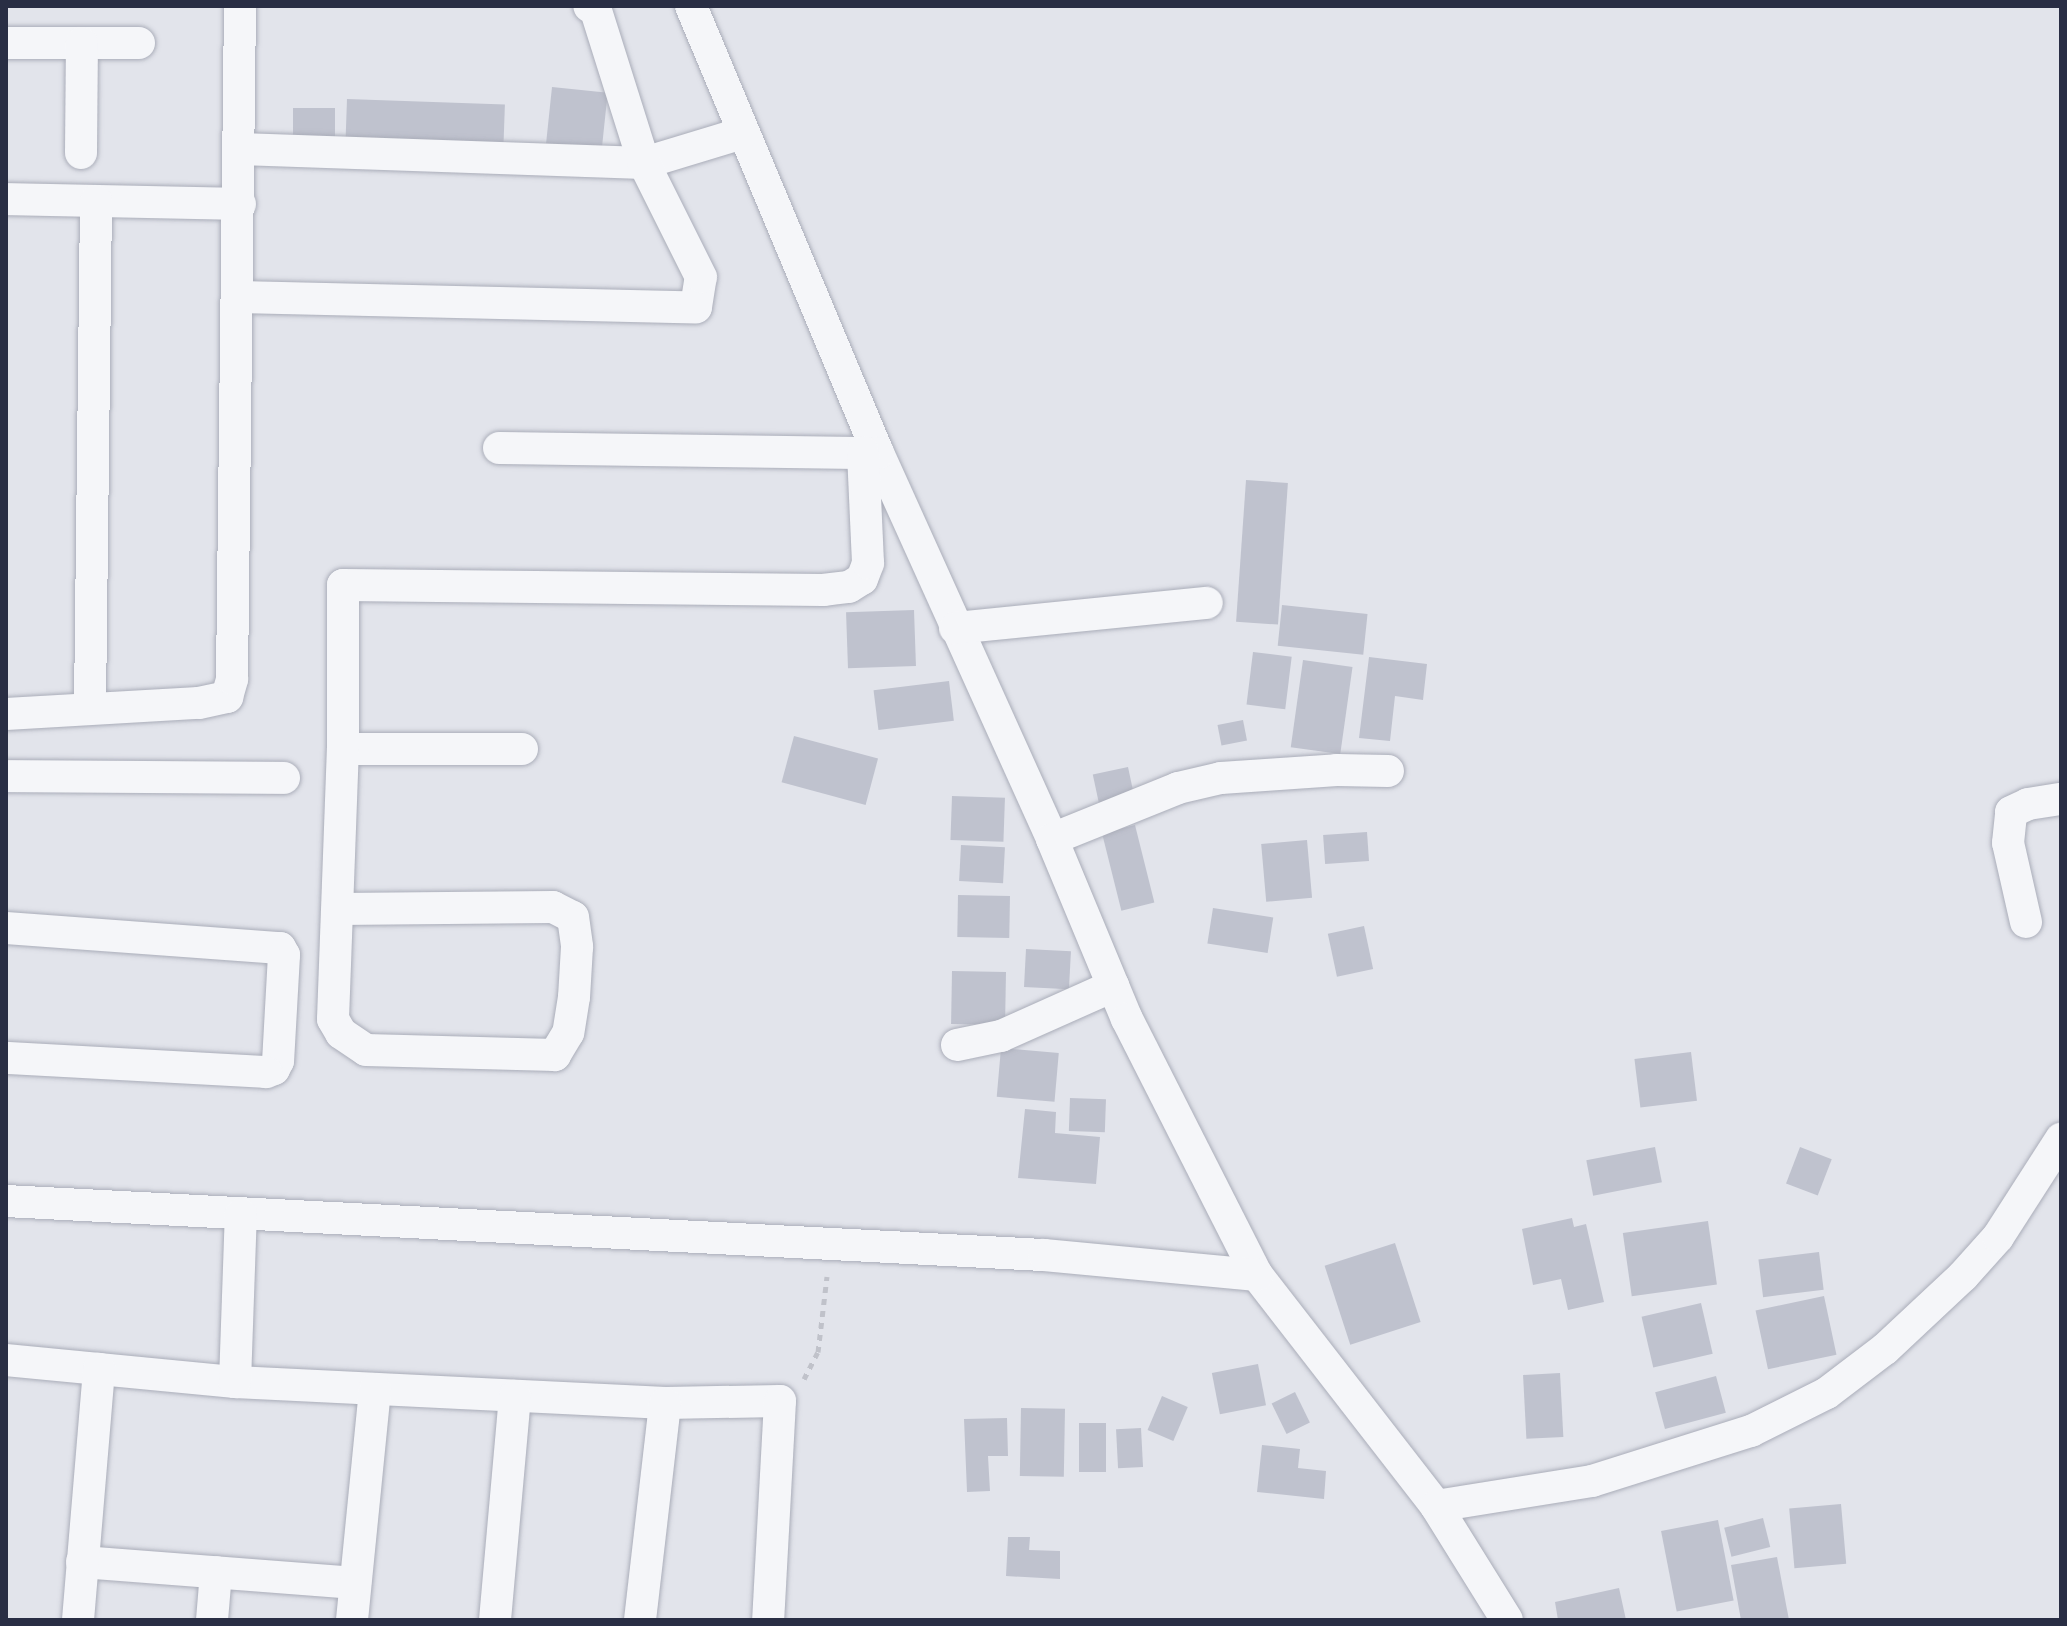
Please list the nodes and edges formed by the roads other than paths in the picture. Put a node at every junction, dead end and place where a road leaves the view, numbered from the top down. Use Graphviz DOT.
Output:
graph roads {
  1 [pos="240,6"];
  2 [pos="589,6"];
  3 [pos="691,6"];
  4 [pos="6,43"];
  5 [pos="82,43"];
  6 [pos="139,43"];
  7 [pos="743,133"];
  8 [pos="240,149"];
  9 [pos="81,153"];
  10 [pos="644,163"];
  11 [pos="6,199"];
  12 [pos="96,201"];
  13 [pos="240,204"];
  14 [pos="238,297"];
  15 [pos="499,448"];
  16 [pos="871,452"];
  17 [pos="1207,603"];
  18 [pos="955,628"];
  19 [pos="90,707"];
  20 [pos="6,714"];
  21 [pos="343,749"];
  22 [pos="522,749"];
  23 [pos="1388,771"];
  24 [pos="6,776"];
  25 [pos="284,778"];
  26 [pos="2061,799"];
  27 [pos="1052,839"];
  28 [pos="338,909"];
  29 [pos="2026,922"];
  30 [pos="6,928"];
  31 [pos="1113,986"];
  32 [pos="957,1045"];
  33 [pos="6,1058"];
  34 [pos="2061,1139"];
  35 [pos="6,1201"];
  36 [pos="241,1214"];
  37 [pos="1257,1275"];
  38 [pos="6,1360"];
  39 [pos="99,1369"];
  40 [pos="235,1382"];
  41 [pos="375,1389"];
  42 [pos="515,1396"];
  43 [pos="665,1403"];
  44 [pos="1436,1506"];
  45 [pos="82,1562"];
  46 [pos="216,1572"];
  47 [pos="355,1583"];
  48 [pos="78,1620"];
  49 [pos="212,1620"];
  50 [pos="352,1620"];
  51 [pos="495,1620"];
  52 [pos="640,1620"];
  53 [pos="768,1620"];
  54 [pos="1507,1620"];
  1 -- 8 [label="street"];
  2 -- 10 [label="street"];
  3 -- 7 [label="street"];
  4 -- 5 [label="street"];
  5 -- 6 [label="street"];
  5 -- 9 [label="street"];
  7 -- 10 [label="street"];
  7 -- 16 [label="street"];
  8 -- 10 [label="street"];
  8 -- 13 [label="street"];
  10 -- 14 [label="street"];
  11 -- 12 [label="street"];
  12 -- 13 [label="street"];
  12 -- 19 [label="street"];
  13 -- 14 [label="street"];
  14 -- 19 [label="street"];
  15 -- 16 [label="street"];
  16 -- 18 [label="street"];
  16 -- 21 [label="street"];
  17 -- 18 [label="street"];
  18 -- 27 [label="street"];
  19 -- 20 [label="street"];
  21 -- 22 [label="street"];
  21 -- 28 [label="street"];
  23 -- 27 [label="street"];
  24 -- 25 [label="street"];
  26 -- 29 [label="street"];
  27 -- 31 [label="street"];
  28 -- 28 [label="street"];
  30 -- 33 [label="street"];
  31 -- 32 [label="street"];
  31 -- 37 [label="street"];
  34 -- 44 [label="street"];
  35 -- 36 [label="street"];
  36 -- 37 [label="street"];
  36 -- 40 [label="street"];
  37 -- 44 [label="street"];
  38 -- 39 [label="street"];
  39 -- 40 [label="street"];
  39 -- 45 [label="street"];
  40 -- 41 [label="street"];
  41 -- 42 [label="street"];
  41 -- 47 [label="street"];
  42 -- 43 [label="street"];
  42 -- 51 [label="street"];
  43 -- 52 [label="street"];
  43 -- 53 [label="street"];
  44 -- 54 [label="street"];
  45 -- 46 [label="street"];
  45 -- 48 [label="street"];
  46 -- 47 [label="street"];
  46 -- 49 [label="street"];
  47 -- 50 [label="street"];
}
